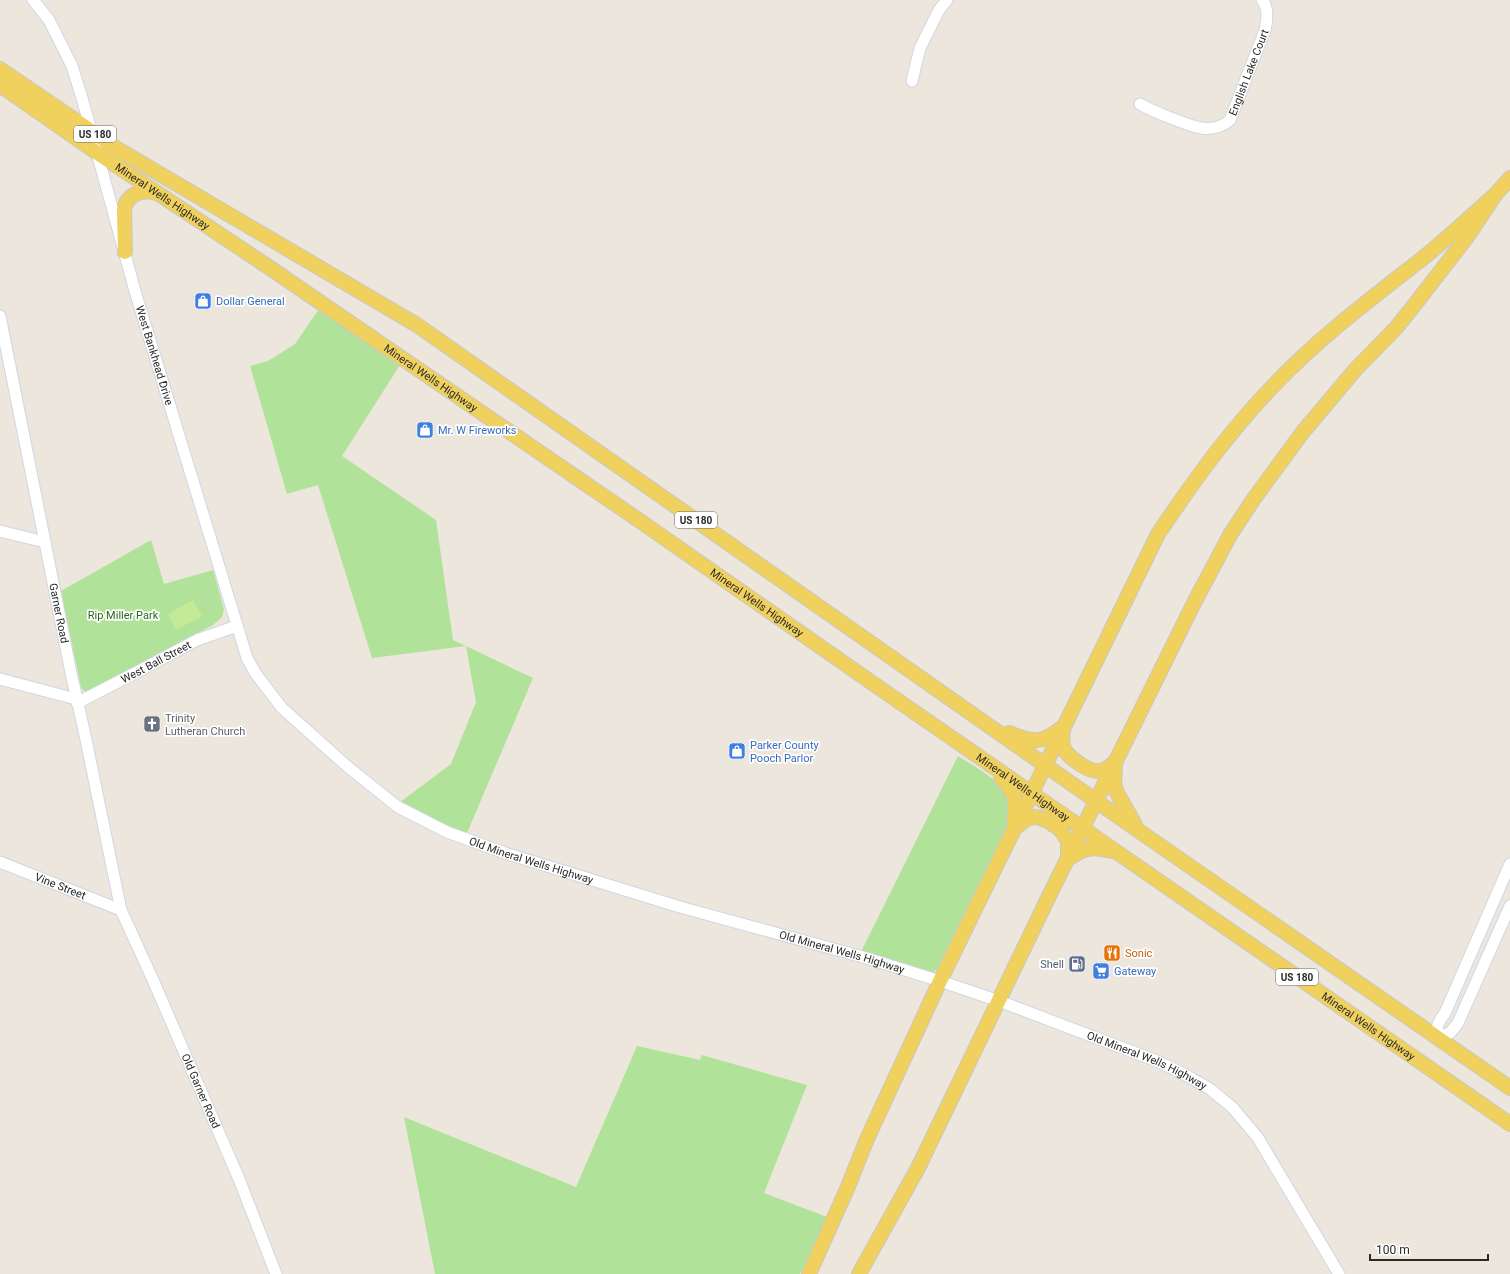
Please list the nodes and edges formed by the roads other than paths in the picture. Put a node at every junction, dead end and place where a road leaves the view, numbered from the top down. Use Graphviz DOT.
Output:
graph roads {
  1 [pos="33,0"];
  2 [pos="947,0"];
  3 [pos="1262,0"];
  4 [pos="0,69"];
  5 [pos="912,81"];
  6 [pos="0,85"];
  7 [pos="1140,104"];
  8 [pos="91,131"];
  9 [pos="96,152"];
  10 [pos="1510,178"];
  11 [pos="157,193"];
  12 [pos="1495,195"];
  13 [pos="125,252"];
  14 [pos="0,316"];
  15 [pos="0,531"];
  16 [pos="45,542"];
  17 [pos="237,626"];
  18 [pos="0,679"];
  19 [pos="77,701"];
  20 [pos="282,708"];
  21 [pos="989,724"];
  22 [pos="1064,726"];
  23 [pos="1116,761"];
  24 [pos="986,762"];
  25 [pos="1045,764"];
  26 [pos="1031,793"];
  27 [pos="1097,800"];
  28 [pos="1013,829"];
  29 [pos="1083,829"];
  30 [pos="1139,831"];
  31 [pos="1116,852"];
  32 [pos="1068,859"];
  33 [pos="0,862"];
  34 [pos="1510,864"];
  35 [pos="1510,906"];
  36 [pos="120,910"];
  37 [pos="1478,938"];
  38 [pos="1494,942"];
  39 [pos="940,980"];
  40 [pos="999,1000"];
  41 [pos="1438,1037"];
  42 [pos="1510,1088"];
  43 [pos="1510,1124"];
  44 [pos="1336,1272"];
  45 [pos="276,1274"];
  46 [pos="809,1274"];
  47 [pos="859,1274"];
  1 -- 8 [label="street, West Bankhead Drive"];
  2 -- 5 [label="street"];
  3 -- 7 [label="street, English Lake Court"];
  4 -- 8 [label="main road, Mineral Wells Highway / US 180"];
  6 -- 9 [label="main road, Mineral Wells Highway / US 180"];
  8 -- 9 [label="street, West Bankhead Drive"];
  8 -- 21 [label="main road, Mineral Wells Highway / US 180"];
  9 -- 11 [label="main road, Mineral Wells Highway / US 180"];
  9 -- 13 [label="street, West Bankhead Drive"];
  10 -- 12 [label="main road"];
  11 -- 13 [label="main road"];
  11 -- 24 [label="main road, Mineral Wells Highway / US 180"];
  12 -- 22 [label="main road"];
  12 -- 23 [label="main road"];
  13 -- 17 [label="street, West Bankhead Drive"];
  14 -- 16 [label="street, Garner Road"];
  15 -- 16 [label="street"];
  16 -- 19 [label="street, Garner Road"];
  17 -- 19 [label="street, West Ball Street"];
  17 -- 20 [label="street, West Bankhead Drive"];
  18 -- 19 [label="street"];
  19 -- 36 [label="street, Garner Road"];
  20 -- 39 [label="street, Old Mineral Wells Highway"];
  21 -- 22 [label="main road"];
  21 -- 25 [label="main road, Mineral Wells Highway / US 180"];
  22 -- 23 [label="main road"];
  22 -- 25 [label="main road"];
  23 -- 27 [label="main road"];
  23 -- 30 [label="main road"];
  24 -- 26 [label="main road, Mineral Wells Highway / US 180"];
  24 -- 28 [label="main road"];
  25 -- 26 [label="main road"];
  25 -- 27 [label="main road, Mineral Wells Highway / US 180"];
  26 -- 28 [label="main road"];
  26 -- 29 [label="main road, Mineral Wells Highway / US 180"];
  27 -- 29 [label="main road"];
  27 -- 30 [label="main road, Mineral Wells Highway / US 180"];
  28 -- 32 [label="main road"];
  28 -- 39 [label="main road"];
  29 -- 31 [label="main road, Mineral Wells Highway / US 180"];
  29 -- 32 [label="main road"];
  30 -- 41 [label="main road, Mineral Wells Highway / US 180"];
  31 -- 32 [label="main road"];
  31 -- 43 [label="main road, Mineral Wells Highway / US 180"];
  32 -- 40 [label="main road"];
  33 -- 36 [label="street, Vine Street"];
  34 -- 37 [label="street"];
  35 -- 38 [label="street"];
  36 -- 45 [label="street, Old Garner Road"];
  37 -- 38 [label="street"];
  37 -- 41 [label="street"];
  38 -- 41 [label="street"];
  39 -- 40 [label="street, Old Mineral Wells Highway"];
  39 -- 46 [label="main road"];
  40 -- 44 [label="street, Old Mineral Wells Highway"];
  40 -- 47 [label="main road"];
  41 -- 42 [label="main road, Mineral Wells Highway / US 180"];
}
